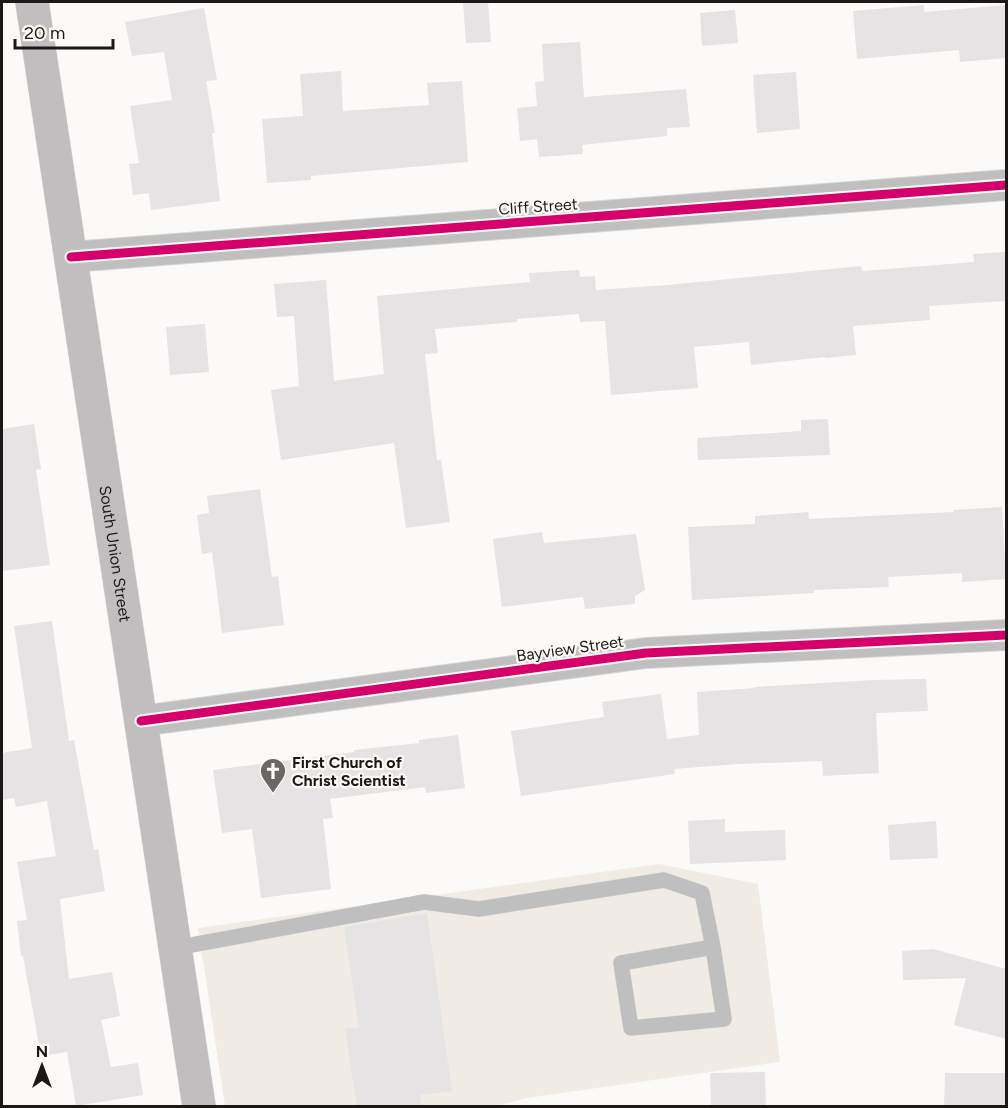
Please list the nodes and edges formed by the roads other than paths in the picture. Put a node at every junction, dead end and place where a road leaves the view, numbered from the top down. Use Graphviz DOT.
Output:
graph roads {
  1 [pos="32,2"];
  2 [pos="1006,185"];
  3 [pos="71,257"];
  4 [pos="1006,634"];
  5 [pos="141,721"];
  6 [pos="713,947"];
  7 [pos="176,948"];
  8 [pos="199,1107"];
  1 -- 3 [label="main road, South Union Street"];
  2 -- 3 [label="street, Cliff Street"];
  3 -- 5 [label="main road, South Union Street"];
  4 -- 5 [label="street, Bayview Street"];
  5 -- 7 [label="main road, South Union Street"];
  6 -- 6 [label="lane"];
  6 -- 7 [label="lane"];
  7 -- 8 [label="main road, South Union Street"];
}
